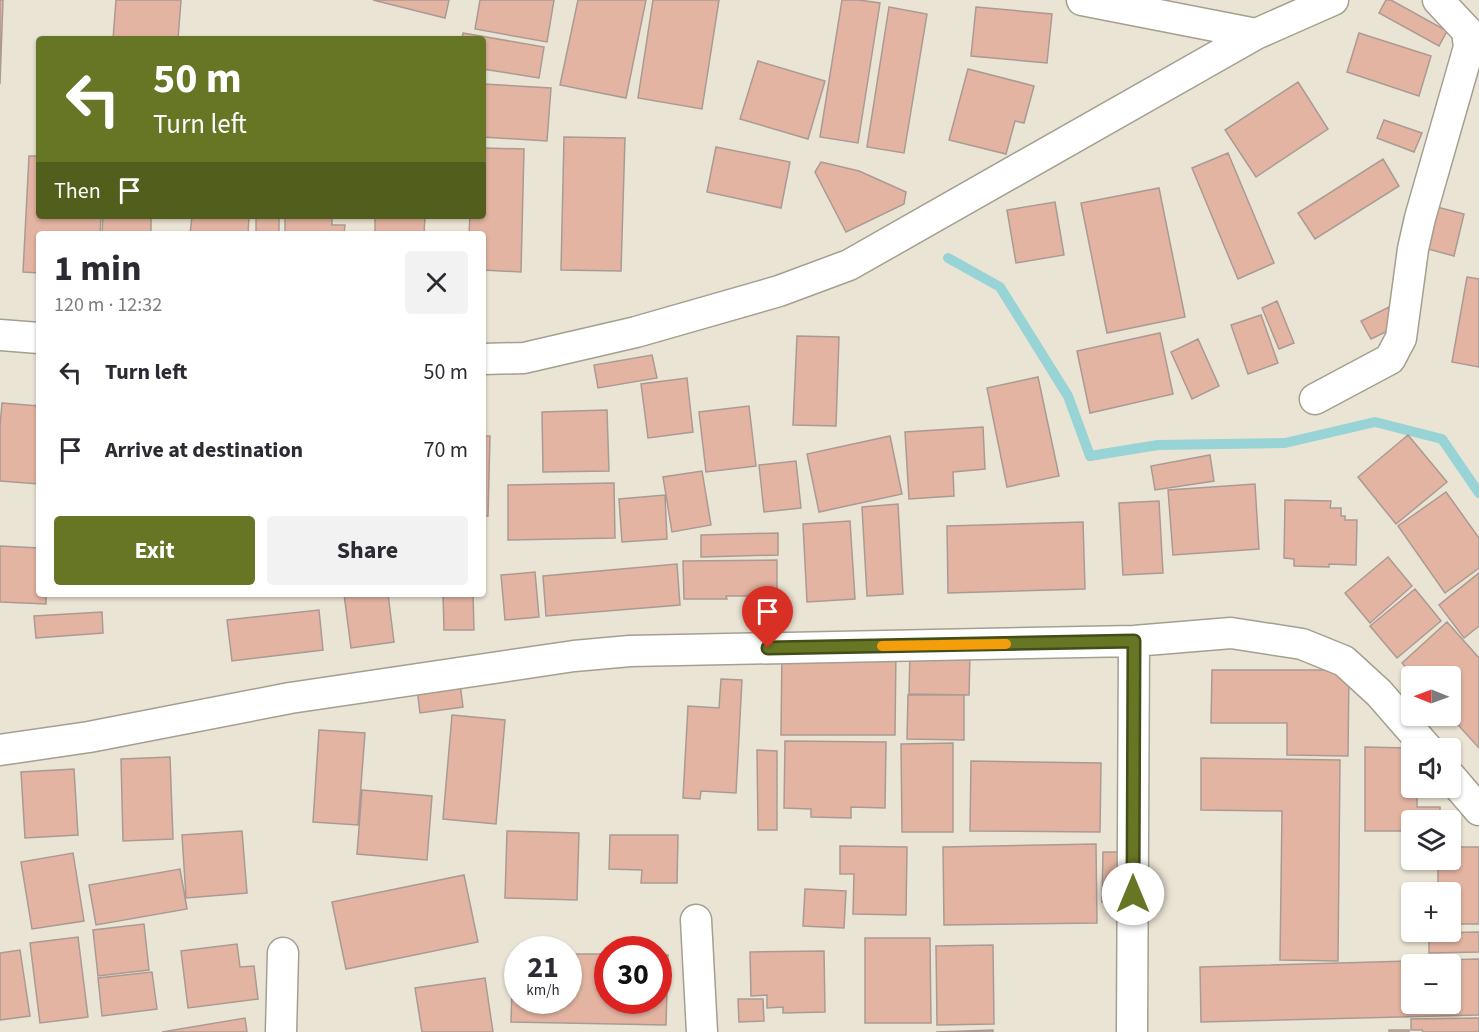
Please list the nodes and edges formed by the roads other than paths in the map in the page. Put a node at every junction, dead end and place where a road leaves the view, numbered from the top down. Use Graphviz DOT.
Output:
graph roads {
  1 [pos="1082,0"];
  2 [pos="1333,0"];
  3 [pos="1438,0"];
  4 [pos="1256,34"];
  5 [pos="0,335"];
  6 [pos="36,338"];
  7 [pos="486,359"];
  8 [pos="1315,399"];
  9 [pos="1134,641"];
  10 [pos="1418,738"];
  11 [pos="0,750"];
  12 [pos="1461,789"];
  13 [pos="1479,810"];
  14 [pos="696,920"];
  15 [pos="283,952"];
  16 [pos="281,1032"];
  17 [pos="702,1032"];
  18 [pos="1132,1032"];
  1 -- 4 [label="street"];
  2 -- 4 [label="street"];
  3 -- 8 [label="street"];
  4 -- 7 [label="street"];
  5 -- 6 [label="street"];
  9 -- 10 [label="street"];
  9 -- 11 [label="street"];
  9 -- 18 [label="street"];
  12 -- 13 [label="street"];
  14 -- 17 [label="street"];
  15 -- 16 [label="street"];
}
